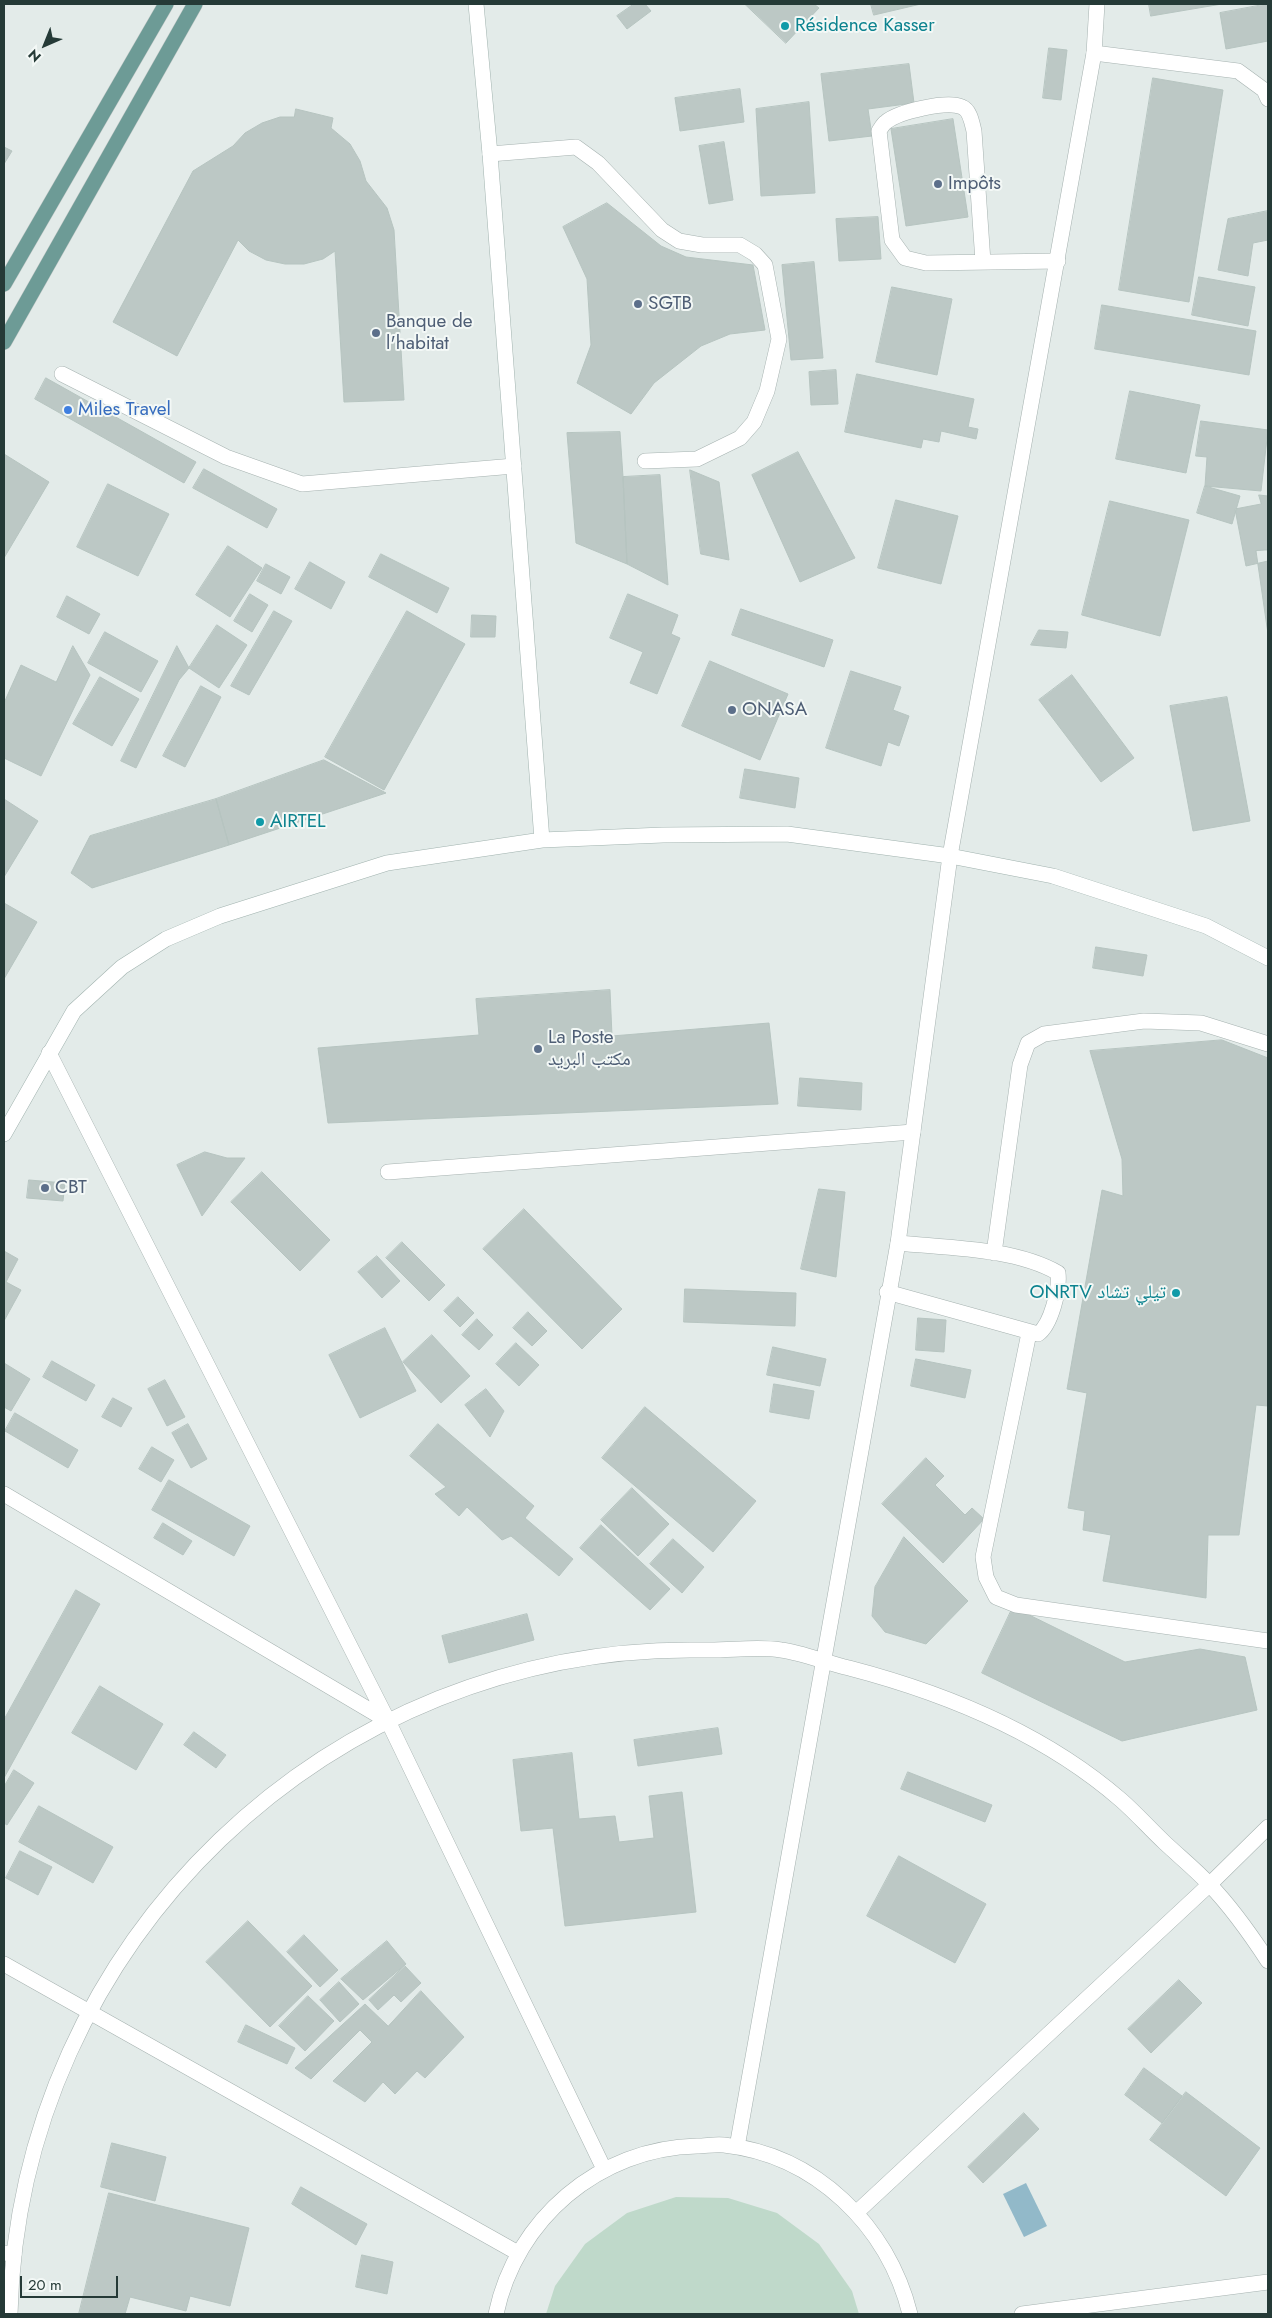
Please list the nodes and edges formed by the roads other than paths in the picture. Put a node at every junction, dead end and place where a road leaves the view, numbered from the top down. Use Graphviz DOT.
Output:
graph roads {
  1 [pos="166,4"];
  2 [pos="195,4"];
  3 [pos="476,4"];
  4 [pos="1097,4"];
  5 [pos="1094,52"];
  6 [pos="1268,98"];
  7 [pos="490,154"];
  8 [pos="1058,261"];
  9 [pos="983,262"];
  10 [pos="4,284"];
  11 [pos="4,342"];
  12 [pos="62,374"];
  13 [pos="645,461"];
  14 [pos="514,466"];
  15 [pos="542,840"];
  16 [pos="950,856"];
  17 [pos="1268,958"];
  18 [pos="1268,1044"];
  19 [pos="49,1053"];
  20 [pos="913,1132"];
  21 [pos="4,1134"];
  22 [pos="388,1172"];
  23 [pos="898,1244"];
  24 [pos="994,1253"];
  25 [pos="888,1292"];
  26 [pos="1029,1333"];
  27 [pos="4,1494"];
  28 [pos="1268,1642"];
  29 [pos="824,1661"];
  30 [pos="388,1721"];
  31 [pos="1268,1827"];
  32 [pos="1210,1884"];
  33 [pos="1268,1961"];
  34 [pos="4,1964"];
  35 [pos="88,2012"];
  36 [pos="737,2147"];
  37 [pos="604,2169"];
  38 [pos="857,2212"];
  39 [pos="518,2253"];
  40 [pos="9,2254"];
  41 [pos="1268,2282"];
  42 [pos="10,2314"];
  43 [pos="496,2314"];
  44 [pos="910,2314"];
  45 [pos="1022,2314"];
  1 -- 10 [label="main road"];
  2 -- 11 [label="main road"];
  3 -- 7 [label="street"];
  4 -- 5 [label="street"];
  5 -- 6 [label="street"];
  5 -- 8 [label="street"];
  7 -- 13 [label="street"];
  7 -- 14 [label="street"];
  8 -- 9 [label="street"];
  8 -- 16 [label="street"];
  9 -- 9 [label="street"];
  12 -- 14 [label="street"];
  14 -- 15 [label="street"];
  15 -- 16 [label="street"];
  15 -- 19 [label="street"];
  16 -- 17 [label="street"];
  16 -- 20 [label="street"];
  18 -- 24 [label="street"];
  19 -- 21 [label="street"];
  19 -- 30 [label="street"];
  20 -- 22 [label="street"];
  20 -- 23 [label="street"];
  23 -- 24 [label="street"];
  23 -- 25 [label="street"];
  24 -- 26 [label="street"];
  25 -- 26 [label="street"];
  25 -- 29 [label="street"];
  26 -- 28 [label="street"];
  27 -- 30 [label="street"];
  29 -- 30 [label="street"];
  29 -- 32 [label="street"];
  29 -- 36 [label="street"];
  30 -- 35 [label="street"];
  30 -- 37 [label="street"];
  31 -- 32 [label="street"];
  32 -- 33 [label="street"];
  32 -- 38 [label="street"];
  34 -- 35 [label="street"];
  35 -- 39 [label="street"];
  35 -- 40 [label="street"];
  36 -- 37 [label="street"];
  36 -- 38 [label="street"];
  37 -- 39 [label="street"];
  38 -- 44 [label="street"];
  39 -- 43 [label="street"];
  40 -- 42 [label="street"];
  41 -- 45 [label="street"];
}
